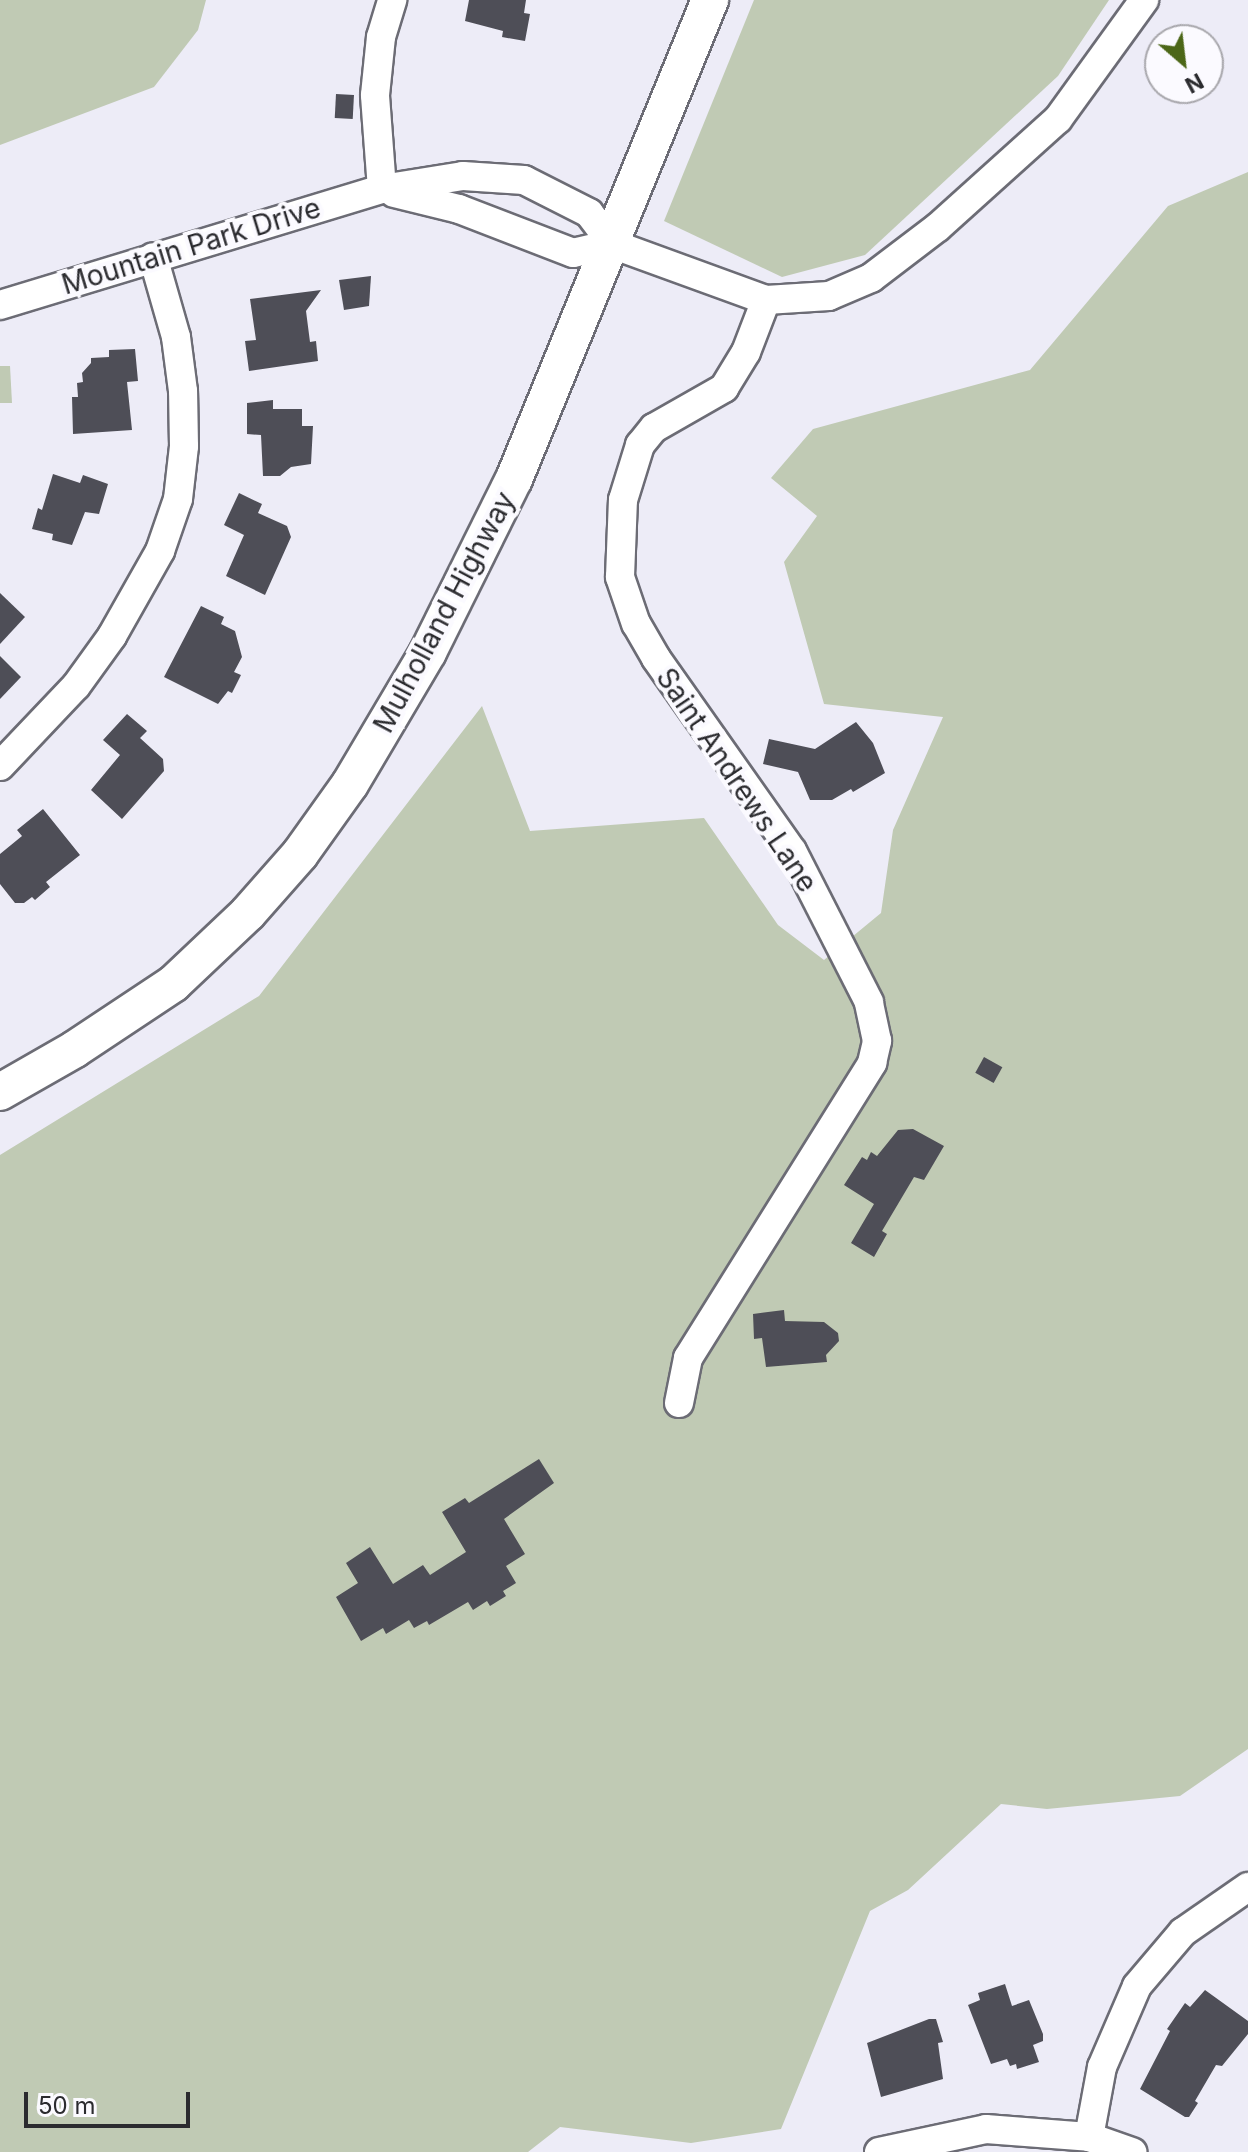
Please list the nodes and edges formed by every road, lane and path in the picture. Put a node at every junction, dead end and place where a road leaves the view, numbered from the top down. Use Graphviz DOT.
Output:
graph roads {
  1 [pos="392,0"];
  2 [pos="710,0"];
  3 [pos="1144,0"];
  4 [pos="516,180"];
  5 [pos="382,189"];
  6 [pos="496,224"];
  7 [pos="612,244"];
  8 [pos="153,257"];
  9 [pos="766,300"];
  10 [pos="0,305"];
  11 [pos="0,766"];
  12 [pos="0,1092"];
  13 [pos="679,1403"];
  14 [pos="1248,1887"];
  15 [pos="1089,2137"];
  16 [pos="879,2152"];
  17 [pos="1132,2152"];
  1 -- 5 [label="street"];
  2 -- 7 [label="main road, Mulholland Highway"];
  3 -- 9 [label="street"];
  4 -- 5 [label="street, Mountain Park Drive"];
  4 -- 6 [label="street"];
  4 -- 7 [label="street, Mountain Park Drive"];
  5 -- 6 [label="street"];
  5 -- 8 [label="street, Mountain Park Drive"];
  6 -- 7 [label="street"];
  7 -- 9 [label="street"];
  7 -- 12 [label="main road, Mulholland Highway"];
  8 -- 10 [label="street, Mountain Park Drive"];
  8 -- 11 [label="street"];
  9 -- 13 [label="street, Saint Andrews Lane"];
  14 -- 15 [label="street"];
  15 -- 16 [label="street"];
  15 -- 17 [label="street"];
}
